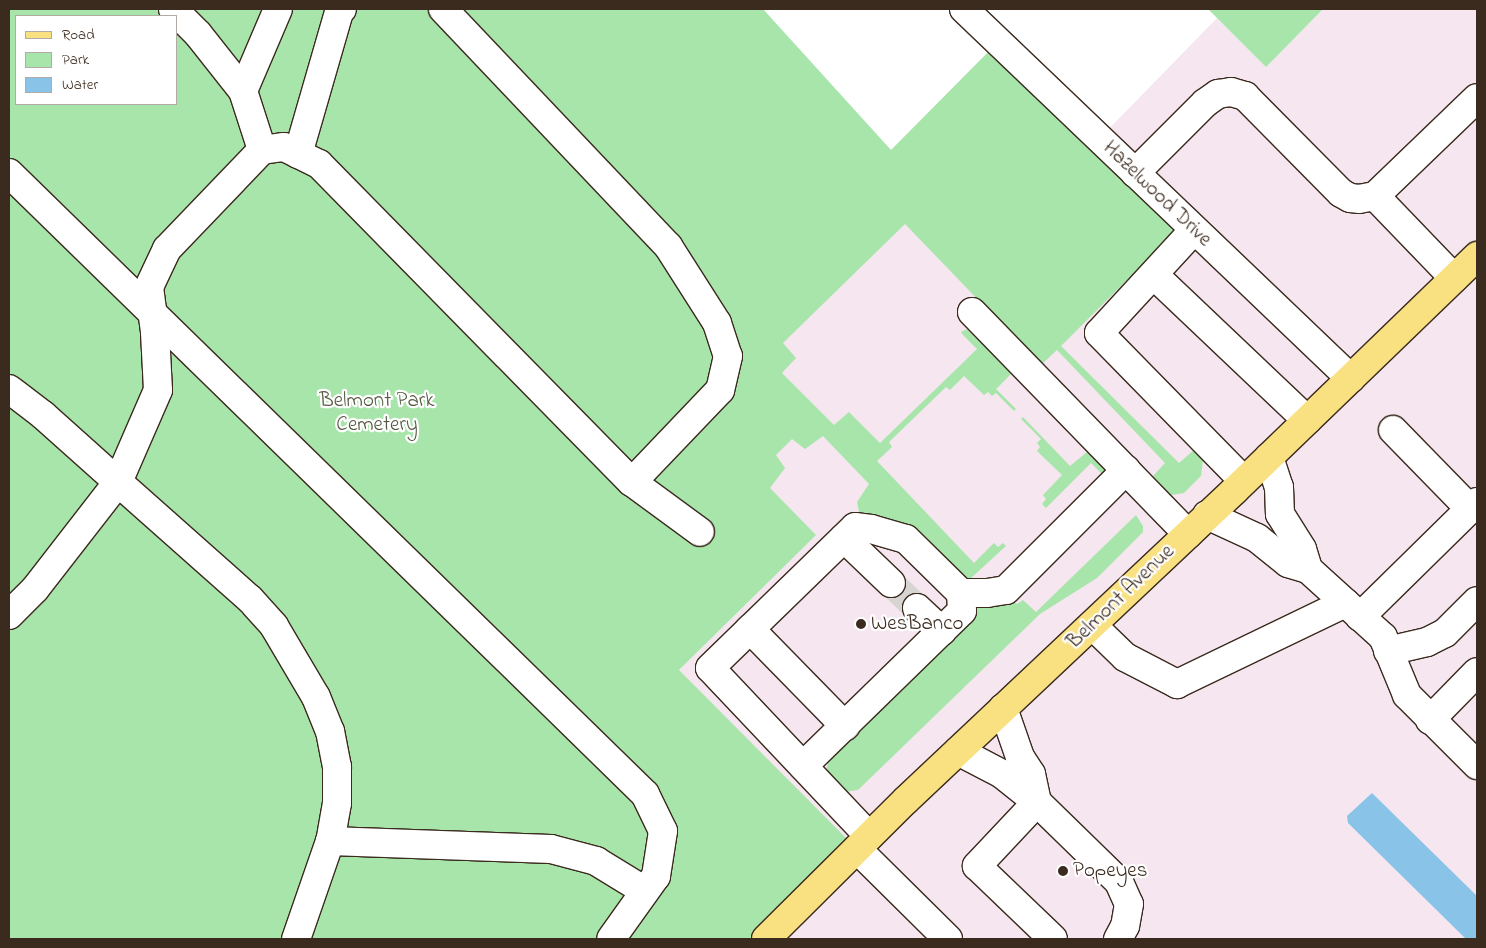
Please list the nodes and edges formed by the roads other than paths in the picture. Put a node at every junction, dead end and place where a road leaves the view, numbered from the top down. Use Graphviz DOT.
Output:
graph roads {
  1 [pos="173,9"];
  2 [pos="278,9"];
  3 [pos="342,9"];
  4 [pos="443,9"];
  5 [pos="964,9"];
  6 [pos="243,91"];
  7 [pos="1477,98"];
  8 [pos="262,150"];
  9 [pos="298,154"];
  10 [pos="9,172"];
  11 [pos="1134,173"];
  12 [pos="1376,196"];
  13 [pos="1194,230"];
  14 [pos="1477,256"];
  15 [pos="1154,275"];
  16 [pos="1454,278"];
  17 [pos="972,312"];
  18 [pos="152,313"];
  19 [pos="1351,379"];
  20 [pos="9,389"];
  21 [pos="1307,420"];
  22 [pos="1393,430"];
  23 [pos="1269,456"];
  24 [pos="1126,470"];
  25 [pos="118,482"];
  26 [pos="632,482"];
  27 [pos="1244,482"];
  28 [pos="1474,505"];
  29 [pos="1207,515"];
  30 [pos="700,532"];
  31 [pos="1188,534"];
  32 [pos="844,538"];
  33 [pos="1308,570"];
  34 [pos="891,583"];
  35 [pos="961,592"];
  36 [pos="1477,601"];
  37 [pos="917,608"];
  38 [pos="1352,610"];
  39 [pos="9,615"];
  40 [pos="1092,625"];
  41 [pos="750,629"];
  42 [pos="942,631"];
  43 [pos="1388,651"];
  44 [pos="1477,672"];
  45 [pos="1003,708"];
  46 [pos="1430,720"];
  47 [pos="845,726"];
  48 [pos="958,751"];
  49 [pos="803,766"];
  50 [pos="1477,766"];
  51 [pos="1037,802"];
  52 [pos="330,841"];
  53 [pos="863,842"];
  54 [pos="645,891"];
  55 [pos="296,939"];
  56 [pos="611,939"];
  57 [pos="766,939"];
  58 [pos="948,939"];
  59 [pos="1053,939"];
  60 [pos="1118,939"];
  1 -- 6 [label="street"];
  2 -- 6 [label="street"];
  3 -- 9 [label="street"];
  4 -- 26 [label="street"];
  5 -- 11 [label="street, Hazelwood Drive"];
  6 -- 8 [label="street"];
  7 -- 12 [label="street"];
  8 -- 9 [label="street"];
  8 -- 18 [label="street"];
  9 -- 26 [label="street"];
  10 -- 18 [label="street"];
  11 -- 12 [label="street"];
  11 -- 13 [label="street, Hazelwood Drive"];
  12 -- 16 [label="street"];
  13 -- 15 [label="street"];
  13 -- 19 [label="street, Hazelwood Drive"];
  14 -- 16 [label="main road, Belmont Avenue"];
  15 -- 21 [label="street"];
  15 -- 27 [label="street"];
  16 -- 19 [label="main road, Belmont Avenue"];
  17 -- 24 [label="street"];
  18 -- 25 [label="street"];
  18 -- 54 [label="street"];
  19 -- 21 [label="main road, Belmont Avenue"];
  20 -- 25 [label="street"];
  21 -- 23 [label="main road, Belmont Avenue"];
  22 -- 28 [label="street"];
  23 -- 27 [label="main road, Belmont Avenue"];
  23 -- 33 [label="street"];
  24 -- 31 [label="street"];
  24 -- 35 [label="street"];
  25 -- 39 [label="street"];
  25 -- 52 [label="street"];
  26 -- 30 [label="street"];
  27 -- 29 [label="main road, Belmont Avenue"];
  28 -- 38 [label="street"];
  29 -- 31 [label="main road, Belmont Avenue"];
  29 -- 33 [label="street"];
  31 -- 40 [label="main road, Belmont Avenue"];
  32 -- 34 [label="street"];
  32 -- 35 [label="street"];
  32 -- 41 [label="street"];
  33 -- 38 [label="street"];
  35 -- 42 [label="street"];
  36 -- 43 [label="street"];
  37 -- 42 [label="street"];
  38 -- 40 [label="street"];
  38 -- 43 [label="street"];
  40 -- 45 [label="main road, Belmont Avenue"];
  41 -- 47 [label="street"];
  41 -- 49 [label="street"];
  42 -- 47 [label="street"];
  43 -- 46 [label="street"];
  44 -- 46 [label="street"];
  45 -- 48 [label="main road, Belmont Avenue"];
  45 -- 51 [label="street"];
  46 -- 50 [label="street"];
  47 -- 49 [label="street"];
  48 -- 51 [label="street"];
  48 -- 53 [label="main road, Belmont Avenue"];
  49 -- 53 [label="street"];
  51 -- 59 [label="street"];
  51 -- 60 [label="street"];
  52 -- 54 [label="street"];
  52 -- 55 [label="street"];
  53 -- 57 [label="main road, Belmont Avenue"];
  53 -- 58 [label="street"];
  54 -- 56 [label="street"];
}
